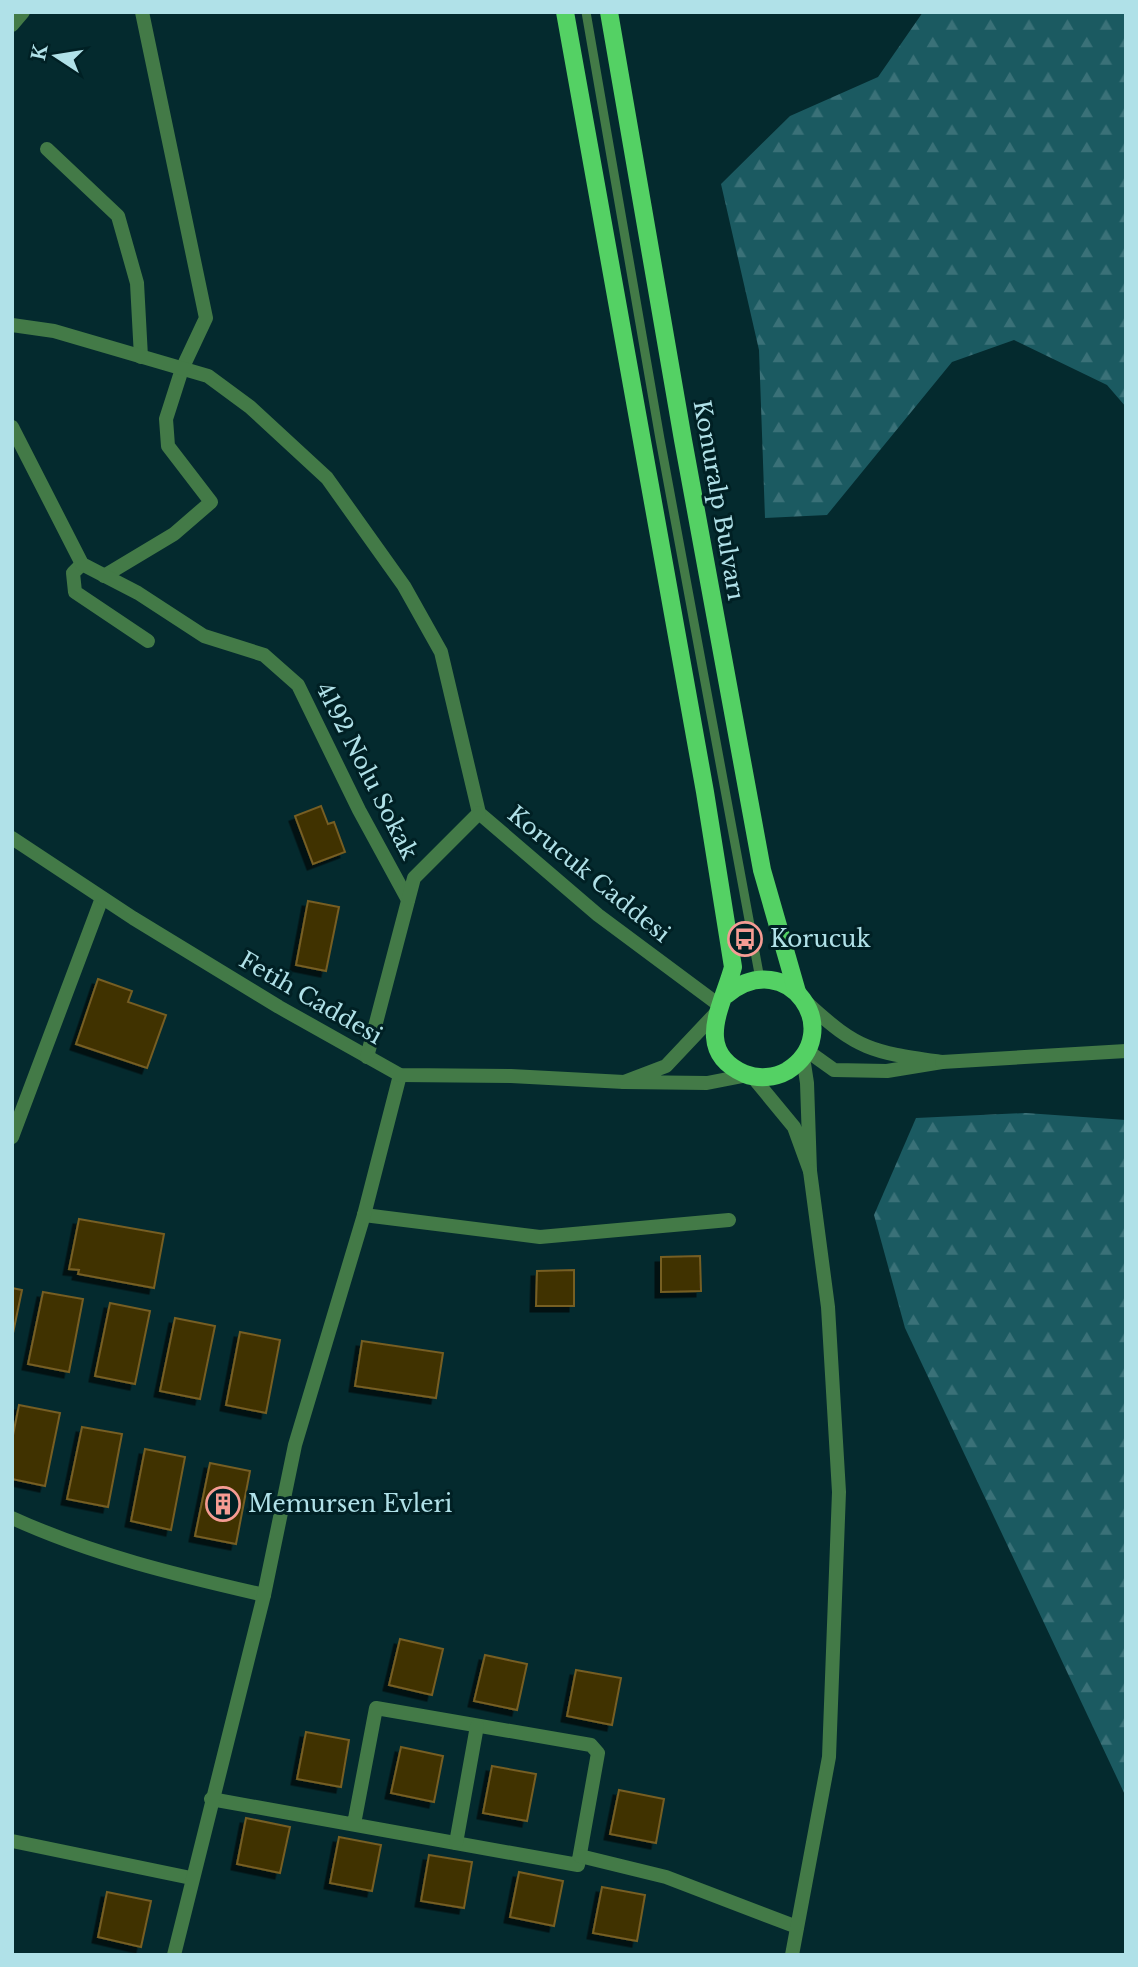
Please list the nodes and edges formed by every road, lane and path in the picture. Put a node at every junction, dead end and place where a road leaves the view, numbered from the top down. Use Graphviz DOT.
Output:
graph roads {
  1 [pos="23,12"];
  2 [pos="142,12"];
  3 [pos="565,12"];
  4 [pos="586,12"];
  5 [pos="609,12"];
  6 [pos="12,24"];
  7 [pos="47,149"];
  8 [pos="12,325"];
  9 [pos="141,357"];
  10 [pos="182,369"];
  11 [pos="12,427"];
  12 [pos="82,564"];
  13 [pos="104,576"];
  14 [pos="148,641"];
  15 [pos="479,813"];
  16 [pos="12,838"];
  17 [pos="102,898"];
  18 [pos="408,900"];
  19 [pos="760,979"];
  20 [pos="802,998"];
  21 [pos="720,1004"];
  22 [pos="1126,1051"];
  23 [pos="804,1054"];
  24 [pos="368,1056"];
  25 [pos="942,1062"];
  26 [pos="400,1074"];
  27 [pos="750,1076"];
  28 [pos="624,1082"];
  29 [pos="12,1137"];
  30 [pos="810,1171"];
  31 [pos="364,1215"];
  32 [pos="729,1220"];
  33 [pos="12,1518"];
  34 [pos="264,1595"];
  35 [pos="477,1726"];
  36 [pos="211,1798"];
  37 [pos="354,1824"];
  38 [pos="12,1841"];
  39 [pos="456,1843"];
  40 [pos="580,1856"];
  41 [pos="191,1878"];
  42 [pos="797,1927"];
  43 [pos="174,1955"];
  44 [pos="792,1955"];
  1 -- 6 [label="street"];
  2 -- 10 [label="street"];
  3 -- 21 [label="main road"];
  4 -- 19 [label="lane"];
  5 -- 20 [label="main road, Konuralp Bulvarı"];
  7 -- 9 [label="street"];
  8 -- 9 [label="street, Korucuk Caddesi"];
  9 -- 10 [label="street, Korucuk Caddesi"];
  10 -- 13 [label="street"];
  10 -- 15 [label="street, Korucuk Caddesi"];
  11 -- 12 [label="street"];
  12 -- 13 [label="street, 4192 Nolu Sokak"];
  12 -- 14 [label="street"];
  13 -- 18 [label="street, 4192 Nolu Sokak"];
  15 -- 18 [label="street"];
  15 -- 21 [label="street, Korucuk Caddesi"];
  16 -- 17 [label="street, Fetih Caddesi"];
  17 -- 24 [label="street, Fetih Caddesi"];
  17 -- 29 [label="street"];
  18 -- 24 [label="street"];
  19 -- 20 [label="main road"];
  19 -- 21 [label="main road"];
  20 -- 23 [label="main road"];
  20 -- 25 [label="street"];
  21 -- 27 [label="main road"];
  21 -- 28 [label="street, Fetih Caddesi"];
  22 -- 25 [label="street"];
  23 -- 25 [label="street"];
  23 -- 27 [label="main road"];
  23 -- 30 [label="street"];
  24 -- 26 [label="street, Fetih Caddesi"];
  26 -- 28 [label="street, Fetih Caddesi"];
  26 -- 31 [label="street"];
  27 -- 28 [label="street, Fetih Caddesi"];
  27 -- 30 [label="street"];
  30 -- 42 [label="street"];
  31 -- 32 [label="street"];
  31 -- 34 [label="street"];
  33 -- 34 [label="street"];
  34 -- 36 [label="street"];
  35 -- 37 [label="street"];
  35 -- 39 [label="street"];
  35 -- 40 [label="street"];
  36 -- 37 [label="street"];
  36 -- 41 [label="street"];
  37 -- 39 [label="street"];
  38 -- 41 [label="street"];
  39 -- 40 [label="street"];
  40 -- 42 [label="street"];
  41 -- 43 [label="street"];
  42 -- 44 [label="street"];
}
